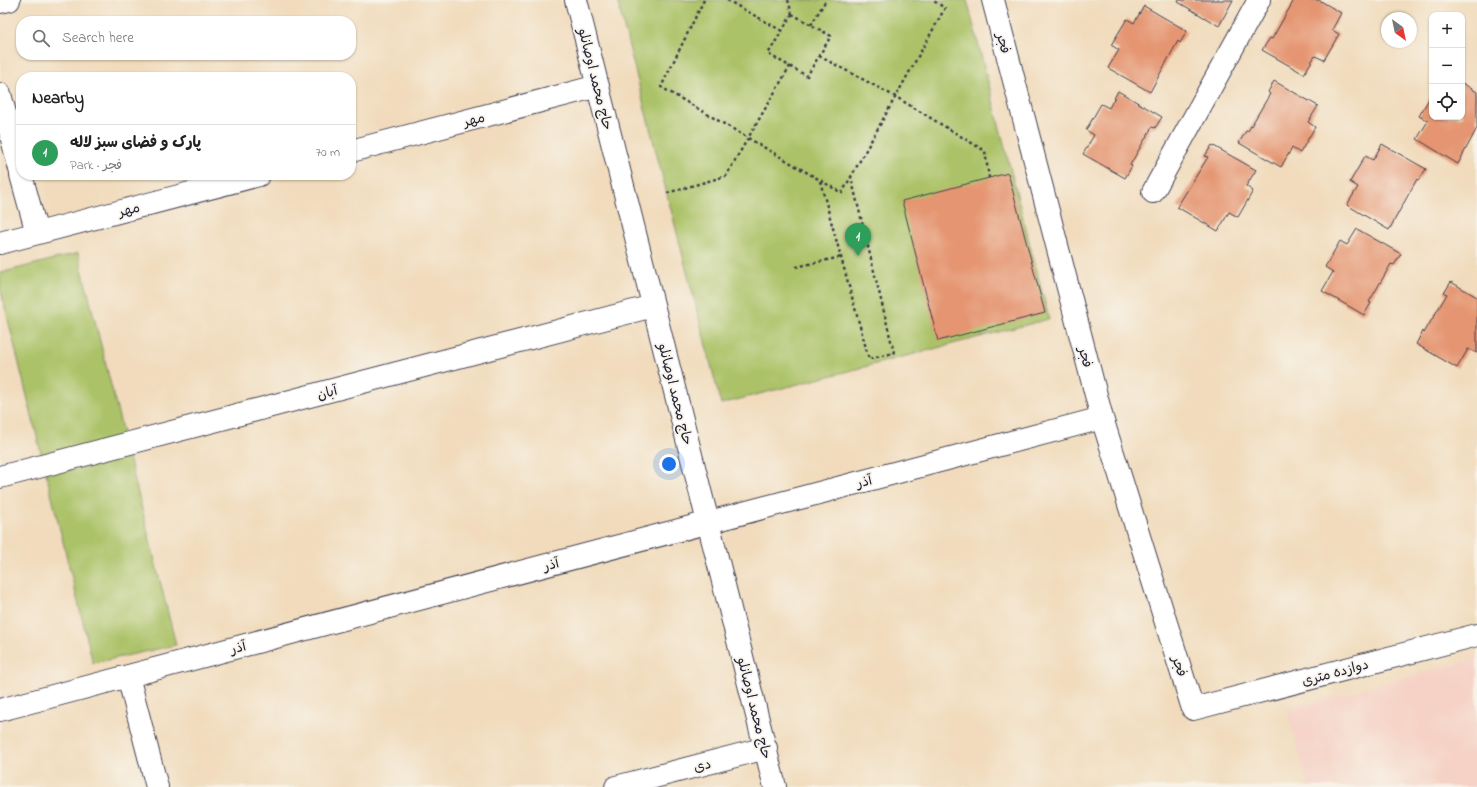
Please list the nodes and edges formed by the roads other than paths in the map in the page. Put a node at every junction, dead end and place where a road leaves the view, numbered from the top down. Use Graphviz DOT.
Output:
graph roads {
  1 [pos="9,0"];
  2 [pos="576,0"];
  3 [pos="993,0"];
  4 [pos="1259,0"];
  5 [pos="0,2"];
  6 [pos="598,86"];
  7 [pos="2,107"];
  8 [pos="356,150"];
  9 [pos="16,156"];
  10 [pos="23,180"];
  11 [pos="240,180"];
  12 [pos="1153,192"];
  13 [pos="37,233"];
  14 [pos="0,243"];
  15 [pos="653,306"];
  16 [pos="1102,418"];
  17 [pos="0,477"];
  18 [pos="708,522"];
  19 [pos="1477,635"];
  20 [pos="128,676"];
  21 [pos="1193,709"];
  22 [pos="0,710"];
  23 [pos="766,748"];
  24 [pos="157,787"];
  25 [pos="616,787"];
  26 [pos="776,787"];
  1 -- 5 [label="street"];
  2 -- 6 [label="street, حاج محمد اوصانلو"];
  3 -- 16 [label="street, فجر"];
  4 -- 12 [label="street"];
  6 -- 8 [label="street, مهر"];
  6 -- 15 [label="street, حاج محمد اوصانلو"];
  7 -- 9 [label="street"];
  10 -- 13 [label="street"];
  11 -- 13 [label="street, مهر"];
  13 -- 14 [label="street, مهر"];
  15 -- 17 [label="street, آبان"];
  15 -- 18 [label="street, حاج محمد اوصانلو"];
  16 -- 18 [label="street, آذر"];
  16 -- 21 [label="street, فجر"];
  18 -- 20 [label="street, آذر"];
  18 -- 23 [label="street, حاج محمد اوصانلو"];
  19 -- 21 [label="street, دوازده متری"];
  20 -- 22 [label="street, آذر"];
  20 -- 24 [label="street"];
  23 -- 25 [label="street, دی"];
  23 -- 26 [label="street, حاج محمد اوصانلو"];
}
